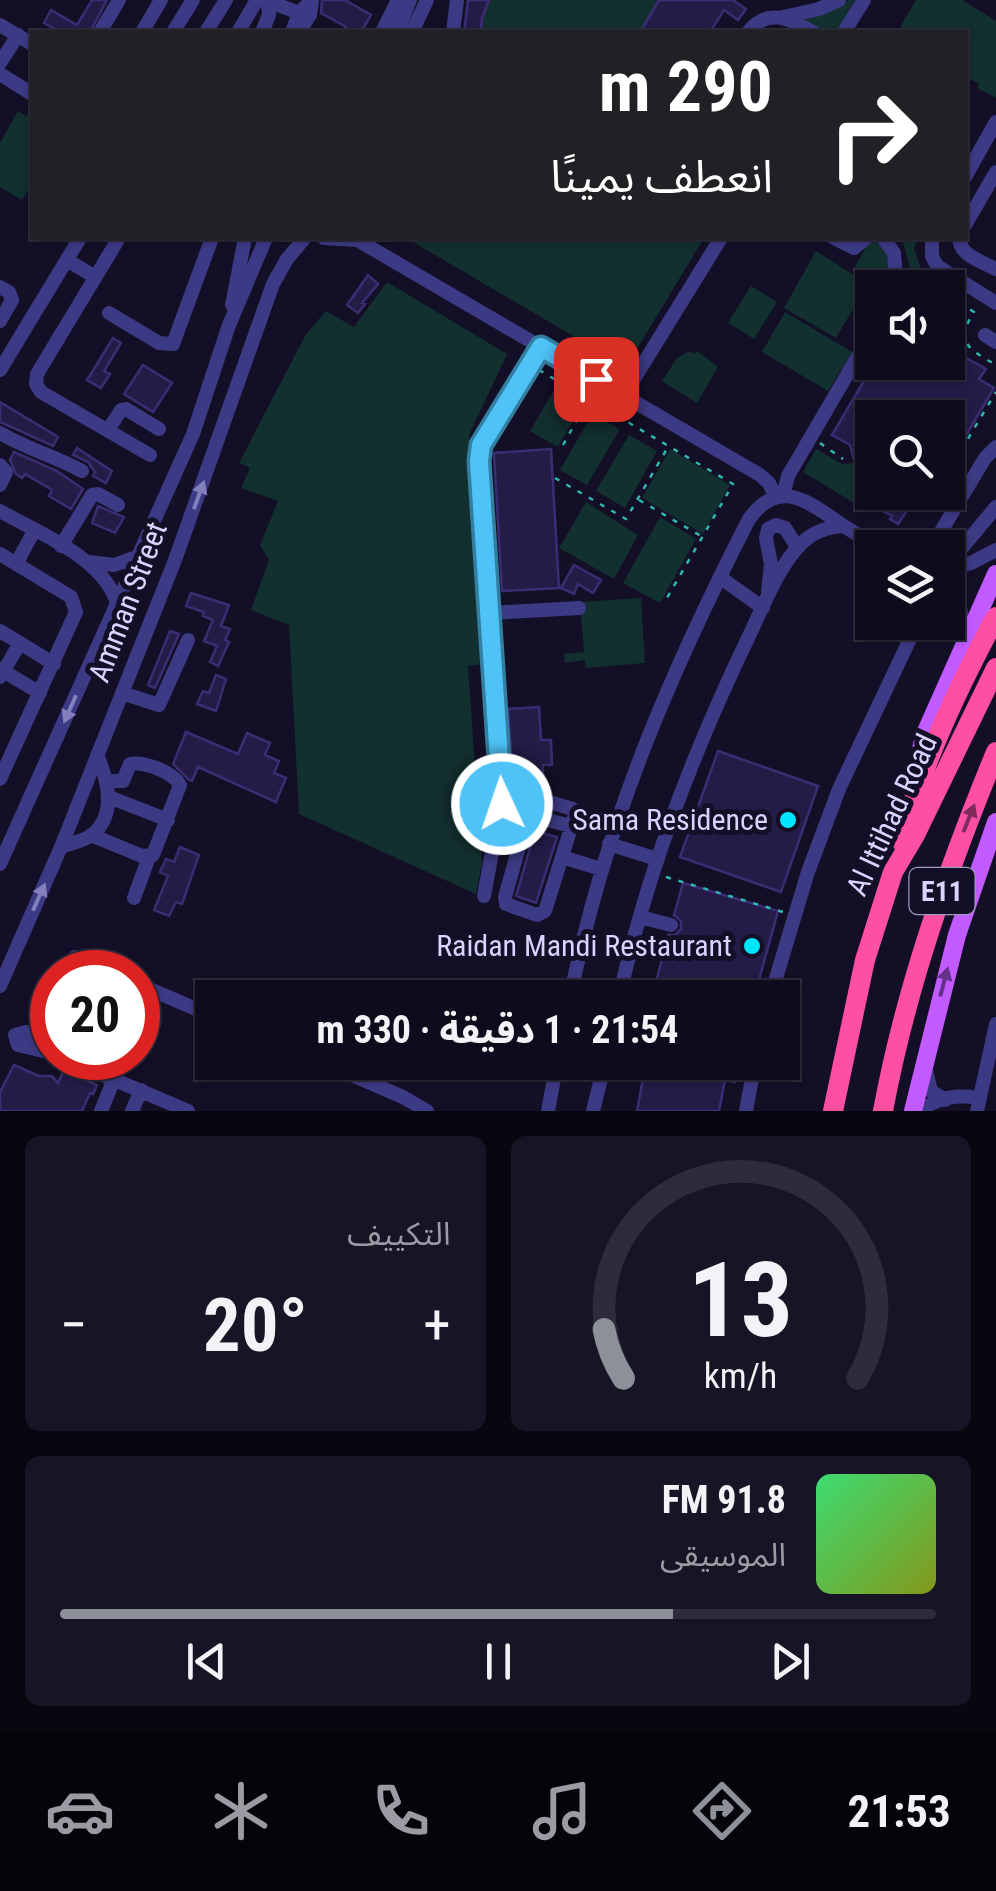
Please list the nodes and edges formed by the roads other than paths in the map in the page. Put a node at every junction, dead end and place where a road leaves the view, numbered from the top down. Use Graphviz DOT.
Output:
graph roads {
  1 [pos="120,0"];
  2 [pos="161,0"];
  3 [pos="193,0"];
  4 [pos="226,0"];
  5 [pos="312,0"];
  6 [pos="387,0"];
  7 [pos="398,0"];
  8 [pos="410,0"];
  9 [pos="427,0"];
  10 [pos="458,0"];
  11 [pos="761,0"];
  12 [pos="839,0"];
  13 [pos="864,0"];
  14 [pos="263,1"];
  15 [pos="299,13"];
  16 [pos="774,21"];
  17 [pos="0,25"];
  18 [pos="101,30"];
  19 [pos="143,30"];
  20 [pos="174,30"];
  21 [pos="207,30"];
  22 [pos="240,30"];
  23 [pos="263,30"];
  24 [pos="296,30"];
  25 [pos="298,30"];
  26 [pos="381,30"];
  27 [pos="382,30"];
  28 [pos="398,30"];
  29 [pos="413,30"];
  30 [pos="452,30"];
  31 [pos="806,30"];
  32 [pos="845,30"];
  33 [pos="18,35"];
  34 [pos="30,43"];
  35 [pos="0,63"];
  36 [pos="0,74"];
  37 [pos="30,93"];
  38 [pos="996,122"];
  39 [pos="996,172"];
  40 [pos="968,173"];
  41 [pos="968,184"];
  42 [pos="978,202"];
  43 [pos="968,220"];
  44 [pos="79,240"];
  45 [pos="118,240"];
  46 [pos="211,240"];
  47 [pos="246,240"];
  48 [pos="265,240"];
  49 [pos="301,240"];
  50 [pos="357,240"];
  51 [pos="719,240"];
  52 [pos="838,240"];
  53 [pos="865,240"];
  54 [pos="884,240"];
  55 [pos="932,240"];
  56 [pos="959,240"];
  57 [pos="66,260"];
  58 [pos="895,270"];
  59 [pos="996,270"];
  60 [pos="95,278"];
  61 [pos="0,287"];
  62 [pos="996,303"];
  63 [pos="109,313"];
  64 [pos="0,322"];
  65 [pos="229,325"];
  66 [pos="541,347"];
  67 [pos="855,361"];
  68 [pos="0,370"];
  69 [pos="624,395"];
  70 [pos="159,429"];
  71 [pos="108,430"];
  72 [pos="0,433"];
  73 [pos="996,447"];
  74 [pos="150,456"];
  75 [pos="0,466"];
  76 [pos="82,471"];
  77 [pos="0,485"];
  78 [pos="780,496"];
  79 [pos="118,505"];
  80 [pos="996,507"];
  81 [pos="0,511"];
  82 [pos="839,523"];
  83 [pos="942,530"];
  84 [pos="34,531"];
  85 [pos="978,532"];
  86 [pos="855,533"];
  87 [pos="61,546"];
  88 [pos="965,546"];
  89 [pos="798,548"];
  90 [pos="736,549"];
  91 [pos="992,553"];
  92 [pos="0,554"];
  93 [pos="139,556"];
  94 [pos="88,562"];
  95 [pos="965,563"];
  96 [pos="16,564"];
  97 [pos="996,574"];
  98 [pos="718,583"];
  99 [pos="765,603"];
  100 [pos="118,607"];
  101 [pos="579,608"];
  102 [pos="490,613"];
  103 [pos="996,617"];
  104 [pos="965,628"];
  105 [pos="0,631"];
  106 [pos="966,635"];
  107 [pos="188,640"];
  108 [pos="909,640"];
  109 [pos="20,643"];
  110 [pos="54,664"];
  111 [pos="996,668"];
  112 [pos="1,672"];
  113 [pos="40,693"];
  114 [pos="122,693"];
  115 [pos="996,752"];
  116 [pos="97,755"];
  117 [pos="992,768"];
  118 [pos="0,779"];
  119 [pos="108,781"];
  120 [pos="109,797"];
  121 [pos="913,800"];
  122 [pos="554,803"];
  123 [pos="168,820"];
  124 [pos="996,822"];
  125 [pos="571,826"];
  126 [pos="91,835"];
  127 [pos="609,844"];
  128 [pos="62,847"];
  129 [pos="149,856"];
  130 [pos="562,857"];
  131 [pos="0,864"];
  132 [pos="654,866"];
  133 [pos="601,869"];
  134 [pos="893,872"];
  135 [pos="484,896"];
  136 [pos="134,898"];
  137 [pos="640,917"];
  138 [pos="671,925"];
  139 [pos="574,980"];
  140 [pos="624,980"];
  141 [pos="775,980"];
  142 [pos="0,986"];
  143 [pos="160,994"];
  144 [pos="195,1009"];
  145 [pos="996,1024"];
  146 [pos="930,1039"];
  147 [pos="114,1080"];
  148 [pos="116,1080"];
  149 [pos="364,1080"];
  150 [pos="554,1080"];
  151 [pos="601,1080"];
  152 [pos="752,1080"];
  153 [pos="141,1090"];
  154 [pos="948,1099"];
  155 [pos="978,1106"];
  156 [pos="100,1111"];
  157 [pos="132,1111"];
  158 [pos="188,1111"];
  159 [pos="427,1111"];
  160 [pos="548,1111"];
  161 [pos="594,1111"];
  162 [pos="746,1111"];
  163 [pos="830,1111"];
  164 [pos="883,1111"];
  165 [pos="913,1111"];
  166 [pos="922,1111"];
  1 -- 18 [label="street"];
  2 -- 19 [label="street"];
  3 -- 20 [label="street"];
  4 -- 21 [label="street"];
  5 -- 15 [label="street"];
  5 -- 25 [label="street"];
  6 -- 26 [label="street"];
  7 -- 27 [label="street"];
  8 -- 28 [label="street"];
  9 -- 29 [label="street"];
  10 -- 30 [label="street"];
  11 -- 16 [label="street"];
  12 -- 16 [label="street"];
  13 -- 32 [label="street"];
  14 -- 15 [label="street"];
  14 -- 22 [label="street"];
  14 -- 23 [label="street"];
  15 -- 24 [label="street"];
  16 -- 31 [label="street"];
  17 -- 33 [label="street"];
  33 -- 34 [label="street"];
  33 -- 35 [label="street"];
  36 -- 37 [label="street"];
  38 -- 40 [label="street"];
  39 -- 42 [label="street"];
  41 -- 42 [label="street"];
  42 -- 43 [label="street"];
  44 -- 57 [label="street"];
  45 -- 60 [label="street"];
  46 -- 63 [label="street"];
  47 -- 65 [label="street"];
  48 -- 65 [label="street, Amman Street"];
  114 -- 49 [label="street, Amman Street, one-way"];
  50 -- 66 [label="street"];
  51 -- 69 [label="street"];
  52 -- 53 [label="street"];
  54 -- 58 [label="street"];
  55 -- 62 [label="street"];
  56 -- 59 [label="street"];
  57 -- 60 [label="street"];
  57 -- 68 [label="street"];
  60 -- 71 [label="street"];
  61 -- 64 [label="street"];
  65 -- 93 [label="street, Amman Street"];
  66 -- 69 [label="street"];
  66 -- 102 [label="street"];
  67 -- 78 [label="street"];
  69 -- 78 [label="street"];
  70 -- 71 [label="street"];
  71 -- 74 [label="street"];
  72 -- 76 [label="street"];
  73 -- 83 [label="street"];
  75 -- 77 [label="street"];
  78 -- 82 [label="street"];
  78 -- 90 [label="street"];
  79 -- 87 [label="street"];
  80 -- 85 [label="street"];
  81 -- 84 [label="street"];
  82 -- 86 [label="street"];
  82 -- 89 [label="street"];
  82 -- 90 [label="street"];
  84 -- 87 [label="street"];
  84 -- 96 [label="street"];
  85 -- 88 [label="street"];
  85 -- 91 [label="street"];
  87 -- 94 [label="street"];
  89 -- 99 [label="street"];
  89 -- 99 [label="street"];
  90 -- 98 [label="street"];
  91 -- 95 [label="street"];
  92 -- 96 [label="street"];
  93 -- 94 [label="street"];
  93 -- 100 [label="street, Amman Street"];
  94 -- 100 [label="street"];
  96 -- 110 [label="street"];
  97 -- 106 [label="main road"];
  98 -- 99 [label="street"];
  98 -- 127 [label="street"];
  99 -- 132 [label="street"];
  100 -- 131 [label="street, Amman Street, one-way"];
  101 -- 102 [label="street"];
  102 -- 135 [label="street"];
  103 -- 121 [label="highway"];
  104 -- 106 [label="street"];
  105 -- 109 [label="street"];
  106 -- 121 [label="main road"];
  107 -- 114 [label="street"];
  108 -- 141 [label="street"];
  109 -- 110 [label="street"];
  109 -- 112 [label="street"];
  110 -- 113 [label="street"];
  111 -- 134 [label="highway, Al Ittihad Road / E11"];
  112 -- 113 [label="street"];
  113 -- 118 [label="street"];
  114 -- 116 [label="street, Amman Street"];
  115 -- 117 [label="highway, E11"];
  116 -- 119 [label="street"];
  116 -- 128 [label="street, Amman Street"];
  164 -- 117 [label="highway, E11, one-way"];
  119 -- 120 [label="street"];
  119 -- 123 [label="street"];
  120 -- 123 [label="street"];
  120 -- 126 [label="street"];
  121 -- 134 [label="highway"];
  122 -- 125 [label="street"];
  123 -- 129 [label="street"];
  146 -- 124 [label="main road, one-way"];
  125 -- 130 [label="street"];
  125 -- 130 [label="street"];
  126 -- 128 [label="street"];
  126 -- 129 [label="street"];
  127 -- 132 [label="street"];
  127 -- 133 [label="street"];
  142 -- 128 [label="street, Amman Street, one-way"];
  129 -- 136 [label="street"];
  130 -- 133 [label="street"];
  132 -- 137 [label="street"];
  133 -- 139 [label="street"];
  134 -- 163 [label="highway, Al Ittihad Road / E11"];
  137 -- 138 [label="street"];
  137 -- 140 [label="street"];
  143 -- 144 [label="street"];
  145 -- 155 [label="street"];
  146 -- 154 [label="street"];
  146 -- 165 [label="main road"];
  147 -- 156 [label="street"];
  148 -- 153 [label="street"];
  149 -- 159 [label="street"];
  150 -- 160 [label="street"];
  151 -- 161 [label="street"];
  152 -- 162 [label="street"];
  153 -- 157 [label="street"];
  153 -- 158 [label="street"];
  154 -- 155 [label="street"];
  154 -- 166 [label="street"];
}
